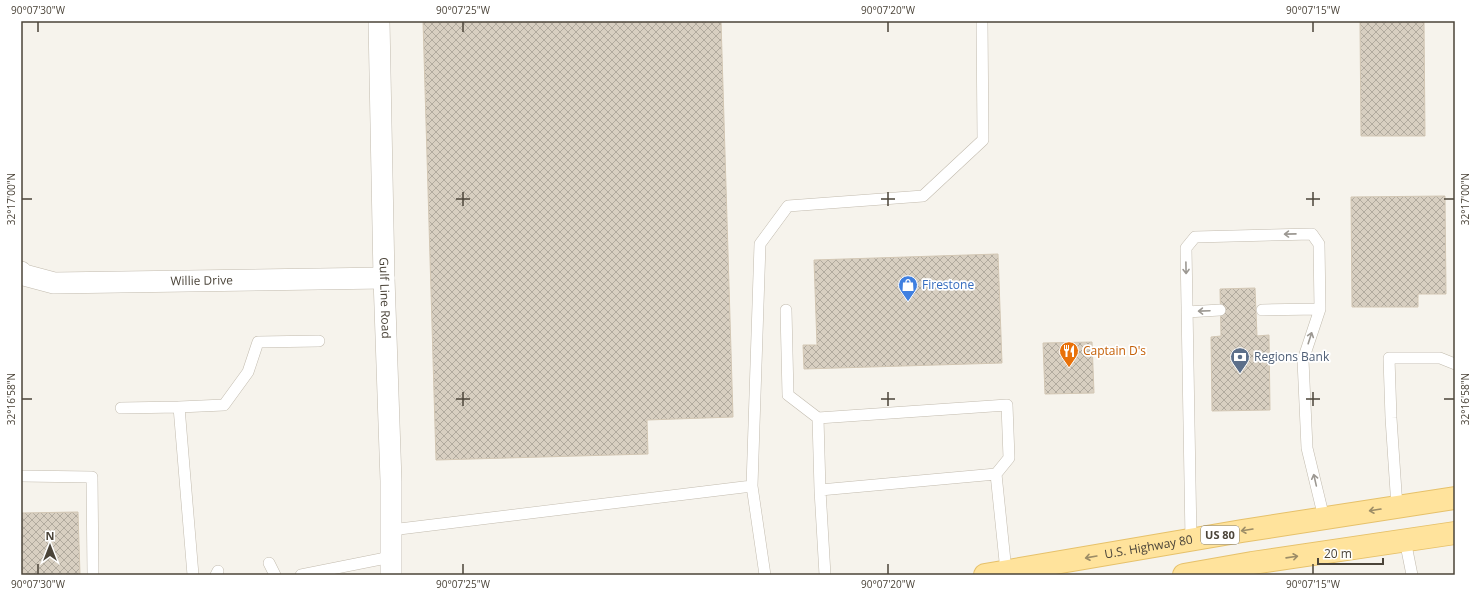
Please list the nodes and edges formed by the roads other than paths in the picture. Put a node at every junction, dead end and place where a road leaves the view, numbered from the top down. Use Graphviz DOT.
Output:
graph roads {
  1 [pos="378,21"];
  2 [pos="982,21"];
  3 [pos="21,272"];
  4 [pos="384,278"];
  5 [pos="786,310"];
  6 [pos="1220,310"];
  7 [pos="1262,310"];
  8 [pos="1320,310"];
  9 [pos="1187,312"];
  10 [pos="319,341"];
  11 [pos="1455,364"];
  12 [pos="178,407"];
  13 [pos="121,408"];
  14 [pos="818,418"];
  15 [pos="996,474"];
  16 [pos="21,476"];
  17 [pos="752,486"];
  18 [pos="820,490"];
  19 [pos="1455,498"];
  20 [pos="1397,506"];
  21 [pos="1324,518"];
  22 [pos="391,530"];
  23 [pos="1455,533"];
  24 [pos="1192,540"];
  25 [pos="1405,540"];
  26 [pos="268,563"];
  27 [pos="391,566"];
  28 [pos="1252,569"];
  29 [pos="1006,571"];
  30 [pos="317,573"];
  31 [pos="93,575"];
  32 [pos="193,575"];
  33 [pos="275,575"];
  34 [pos="301,575"];
  35 [pos="765,575"];
  36 [pos="826,575"];
  37 [pos="985,575"];
  38 [pos="1184,575"];
  39 [pos="1412,575"];
  1 -- 4 [label="street, Gulf Line Road"];
  2 -- 17 [label="lane"];
  3 -- 4 [label="street, Willie Drive"];
  4 -- 22 [label="street, Gulf Line Road"];
  5 -- 14 [label="lane"];
  6 -- 9 [label="lane, one-way"];
  7 -- 8 [label="lane"];
  8 -- 9 [label="lane, one-way"];
  21 -- 8 [label="lane, one-way"];
  9 -- 24 [label="lane"];
  10 -- 12 [label="lane"];
  11 -- 20 [label="lane"];
  12 -- 13 [label="lane"];
  12 -- 32 [label="lane"];
  14 -- 15 [label="lane"];
  14 -- 18 [label="lane"];
  15 -- 18 [label="lane"];
  15 -- 29 [label="lane"];
  16 -- 31 [label="lane"];
  17 -- 22 [label="lane"];
  17 -- 35 [label="lane"];
  18 -- 36 [label="lane"];
  19 -- 20 [label="main road, U.S. Highway 80 / US 80"];
  20 -- 21 [label="main road, U.S. Highway 80 / US 80, one-way"];
  21 -- 24 [label="main road, U.S. Highway 80 / US 80, one-way"];
  22 -- 27 [label="street, Gulf Line Road"];
  23 -- 25 [label="main road"];
  24 -- 29 [label="main road, U.S. Highway 80 / US 80, one-way"];
  28 -- 25 [label="main road, one-way"];
  25 -- 39 [label="lane"];
  26 -- 33 [label="lane"];
  27 -- 30 [label="lane"];
  28 -- 38 [label="main road"];
  29 -- 37 [label="main road, U.S. Highway 80 / US 80"];
  30 -- 34 [label="lane"];
}
